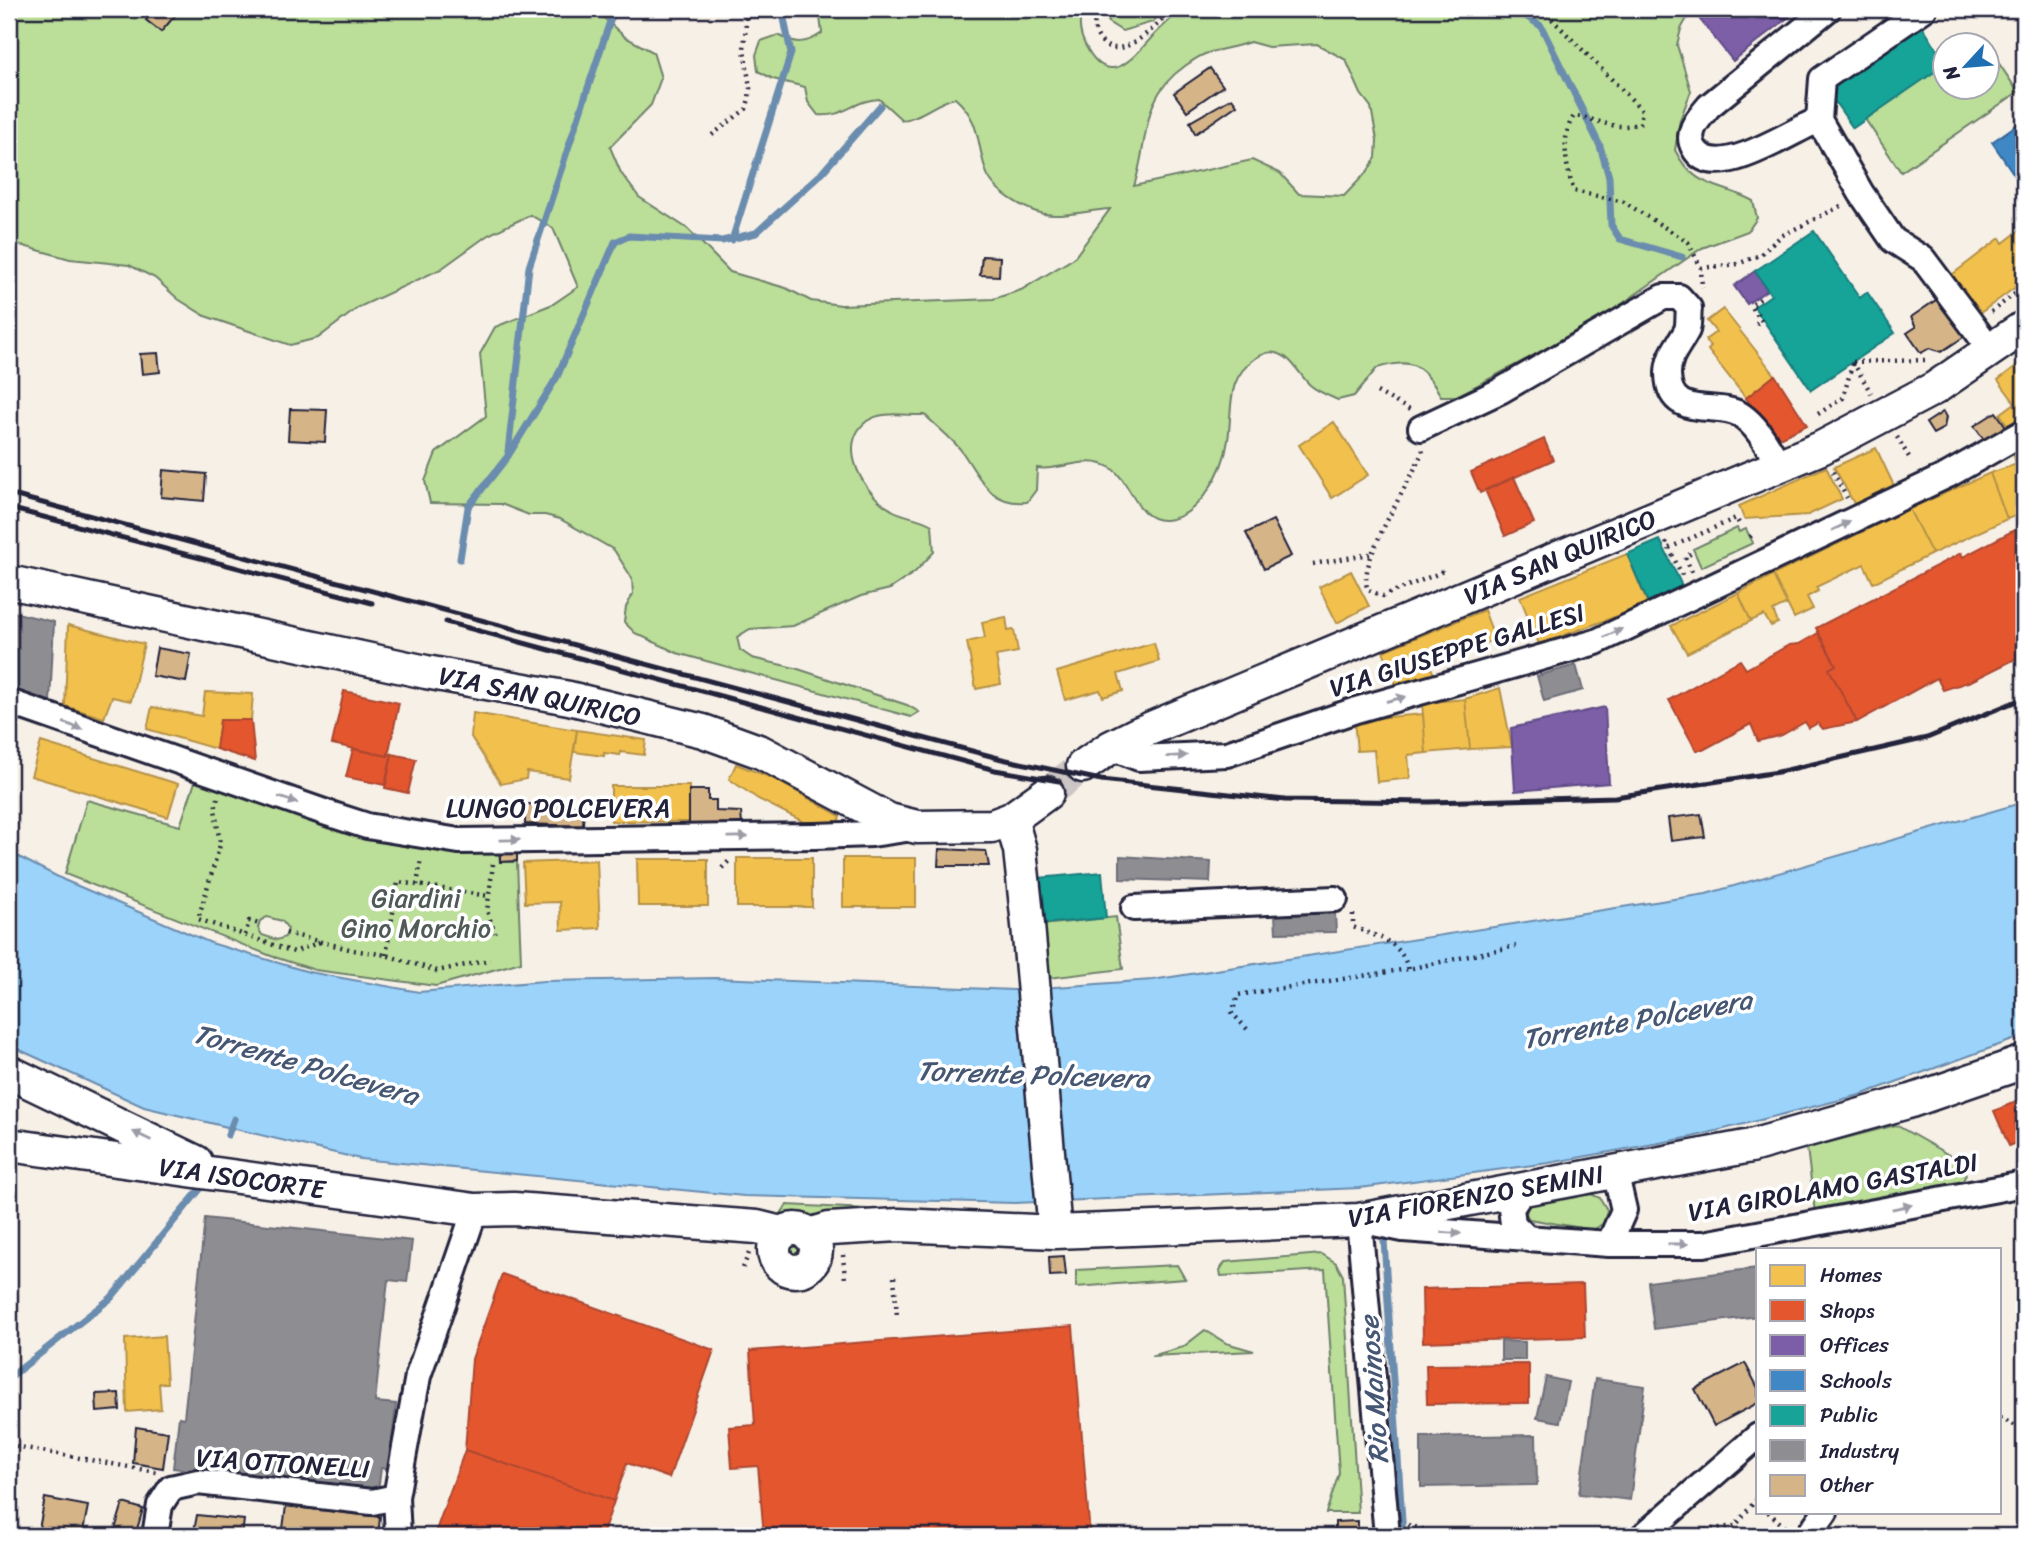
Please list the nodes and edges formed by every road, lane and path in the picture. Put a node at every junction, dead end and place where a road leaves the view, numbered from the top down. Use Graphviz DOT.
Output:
graph roads {
  1 [pos="747,9"];
  2 [pos="1099,9"];
  3 [pos="1174,9"];
  4 [pos="1542,9"];
  5 [pos="1828,9"];
  6 [pos="1924,9"];
  7 [pos="1956,9"];
  8 [pos="1965,9"];
  9 [pos="1819,120"];
  10 [pos="712,135"];
  11 [pos="1861,193"];
  12 [pos="1701,268"];
  13 [pos="2020,290"];
  14 [pos="1761,299"];
  15 [pos="2002,304"];
  16 [pos="1756,324"];
  17 [pos="2024,327"];
  18 [pos="1688,328"];
  19 [pos="1990,350"];
  20 [pos="1923,361"];
  21 [pos="1853,362"];
  22 [pos="1873,396"];
  23 [pos="1818,414"];
  24 [pos="1421,428"];
  25 [pos="2024,432"];
  26 [pos="1896,435"];
  27 [pos="1909,457"];
  28 [pos="1829,465"];
  29 [pos="1780,467"];
  30 [pos="1416,470"];
  31 [pos="1848,501"];
  32 [pos="1741,527"];
  33 [pos="1664,539"];
  34 [pos="1669,548"];
  35 [pos="1694,552"];
  36 [pos="1371,553"];
  37 [pos="1313,564"];
  38 [pos="1681,571"];
  39 [pos="1442,572"];
  40 [pos="1694,576"];
  41 [pos="9,582"];
  42 [pos="9,702"];
  43 [pos="1111,747"];
  44 [pos="1083,765"];
  45 [pos="1047,793"];
  46 [pos="215,809"];
  47 [pos="1011,819"];
  48 [pos="917,827"];
  49 [pos="494,853"];
  50 [pos="421,860"];
  51 [pos="417,885"];
  52 [pos="489,896"];
  53 [pos="1335,900"];
  54 [pos="1134,908"];
  55 [pos="259,924"];
  56 [pos="1353,928"];
  57 [pos="286,933"];
  58 [pos="495,933"];
  59 [pos="245,935"];
  60 [pos="320,942"];
  61 [pos="1516,946"];
  62 [pos="386,955"];
  63 [pos="490,960"];
  64 [pos="1408,969"];
  65 [pos="1247,1029"];
  66 [pos="2024,1062"];
  67 [pos="9,1072"];
  68 [pos="9,1145"];
  69 [pos="1615,1171"];
  70 [pos="226,1176"];
  71 [pos="2024,1184"];
  72 [pos="1523,1190"];
  73 [pos="475,1210"];
  74 [pos="1359,1220"];
  75 [pos="1055,1232"];
  76 [pos="795,1238"];
  77 [pos="1528,1238"];
  78 [pos="1609,1244"];
  79 [pos="743,1268"];
  80 [pos="894,1277"];
  81 [pos="845,1280"];
  82 [pos="897,1315"];
  83 [pos="2002,1419"];
  84 [pos="2024,1430"];
  85 [pos="1756,1438"];
  86 [pos="9,1446"];
  87 [pos="171,1488"];
  88 [pos="396,1497"];
  89 [pos="1756,1500"];
  90 [pos="1770,1514"];
  91 [pos="1824,1514"];
  92 [pos="1411,1525"];
  93 [pos="1680,1534"];
  94 [pos="155,1536"];
  95 [pos="398,1536"];
  96 [pos="1387,1536"];
  97 [pos="1430,1536"];
  98 [pos="1643,1536"];
  99 [pos="1795,1536"];
  100 [pos="1808,1536"];
  1 -- 10 [label="path"];
  2 -- 3 [label="path"];
  4 -- 12 [label="path"];
  5 -- 9 [label="street"];
  6 -- 9 [label="street"];
  7 -- 8 [label="path"];
  9 -- 11 [label="street"];
  11 -- 12 [label="path"];
  11 -- 19 [label="street"];
  12 -- 18 [label="path"];
  13 -- 15 [label="path"];
  14 -- 16 [label="path"];
  17 -- 19 [label="main road, VIA SAN QUIRICO"];
  18 -- 24 [label="street"];
  18 -- 29 [label="street"];
  19 -- 29 [label="main road, VIA SAN QUIRICO"];
  20 -- 21 [label="path"];
  21 -- 22 [label="path"];
  21 -- 23 [label="path"];
  43 -- 25 [label="street, VIA GIUSEPPE GALLESI, one-way"];
  26 -- 27 [label="path"];
  28 -- 31 [label="path"];
  29 -- 43 [label="main road, VIA SAN QUIRICO"];
  30 -- 36 [label="path"];
  32 -- 34 [label="path"];
  33 -- 34 [label="path"];
  34 -- 38 [label="path"];
  35 -- 40 [label="path"];
  36 -- 37 [label="path"];
  36 -- 39 [label="path"];
  41 -- 48 [label="main road, VIA SAN QUIRICO"];
  42 -- 48 [label="street, LUNGO POLCEVERA, one-way"];
  43 -- 44 [label="main road, VIA SAN QUIRICO"];
  45 -- 47 [label="main road, VIA SAN QUIRICO"];
  46 -- 59 [label="path"];
  47 -- 48 [label="main road, VIA SAN QUIRICO"];
  47 -- 75 [label="main road"];
  49 -- 52 [label="path"];
  50 -- 51 [label="path"];
  51 -- 52 [label="path"];
  51 -- 62 [label="path"];
  52 -- 58 [label="path"];
  53 -- 54 [label="street"];
  55 -- 59 [label="path"];
  56 -- 64 [label="path"];
  57 -- 60 [label="path"];
  59 -- 60 [label="path"];
  60 -- 62 [label="path"];
  61 -- 64 [label="path"];
  62 -- 63 [label="path"];
  64 -- 65 [label="path"];
  66 -- 69 [label="main road, VIA FIORENZO SEMINI"];
  70 -- 67 [label="main road, one-way"];
  68 -- 70 [label="main road, VIA ISOCORTE"];
  69 -- 72 [label="main road, VIA FIORENZO SEMINI"];
  69 -- 78 [label="street"];
  70 -- 73 [label="main road, VIA ISOCORTE"];
  78 -- 71 [label="street, VIA GIROLAMO GASTALDI, one-way"];
  72 -- 74 [label="main road, VIA FIORENZO SEMINI"];
  72 -- 77 [label="street"];
  73 -- 76 [label="main road, VIA FIORENZO SEMINI"];
  73 -- 88 [label="street, VIA OTTONELLI"];
  74 -- 75 [label="main road, VIA FIORENZO SEMINI"];
  74 -- 77 [label="street, VIA GIROLAMO GASTALDI, one-way"];
  74 -- 96 [label="street"];
  75 -- 76 [label="main road, VIA FIORENZO SEMINI"];
  76 -- 79 [label="path"];
  76 -- 81 [label="path"];
  77 -- 78 [label="street, VIA GIROLAMO GASTALDI"];
  80 -- 82 [label="path"];
  83 -- 84 [label="path"];
  85 -- 98 [label="street"];
  86 -- 87 [label="path"];
  87 -- 88 [label="street, VIA OTTONELLI"];
  87 -- 94 [label="street, VIA OTTONELLI"];
  88 -- 95 [label="street"];
  89 -- 93 [label="path"];
  90 -- 99 [label="path"];
  91 -- 100 [label="street"];
  92 -- 97 [label="path"];
}
